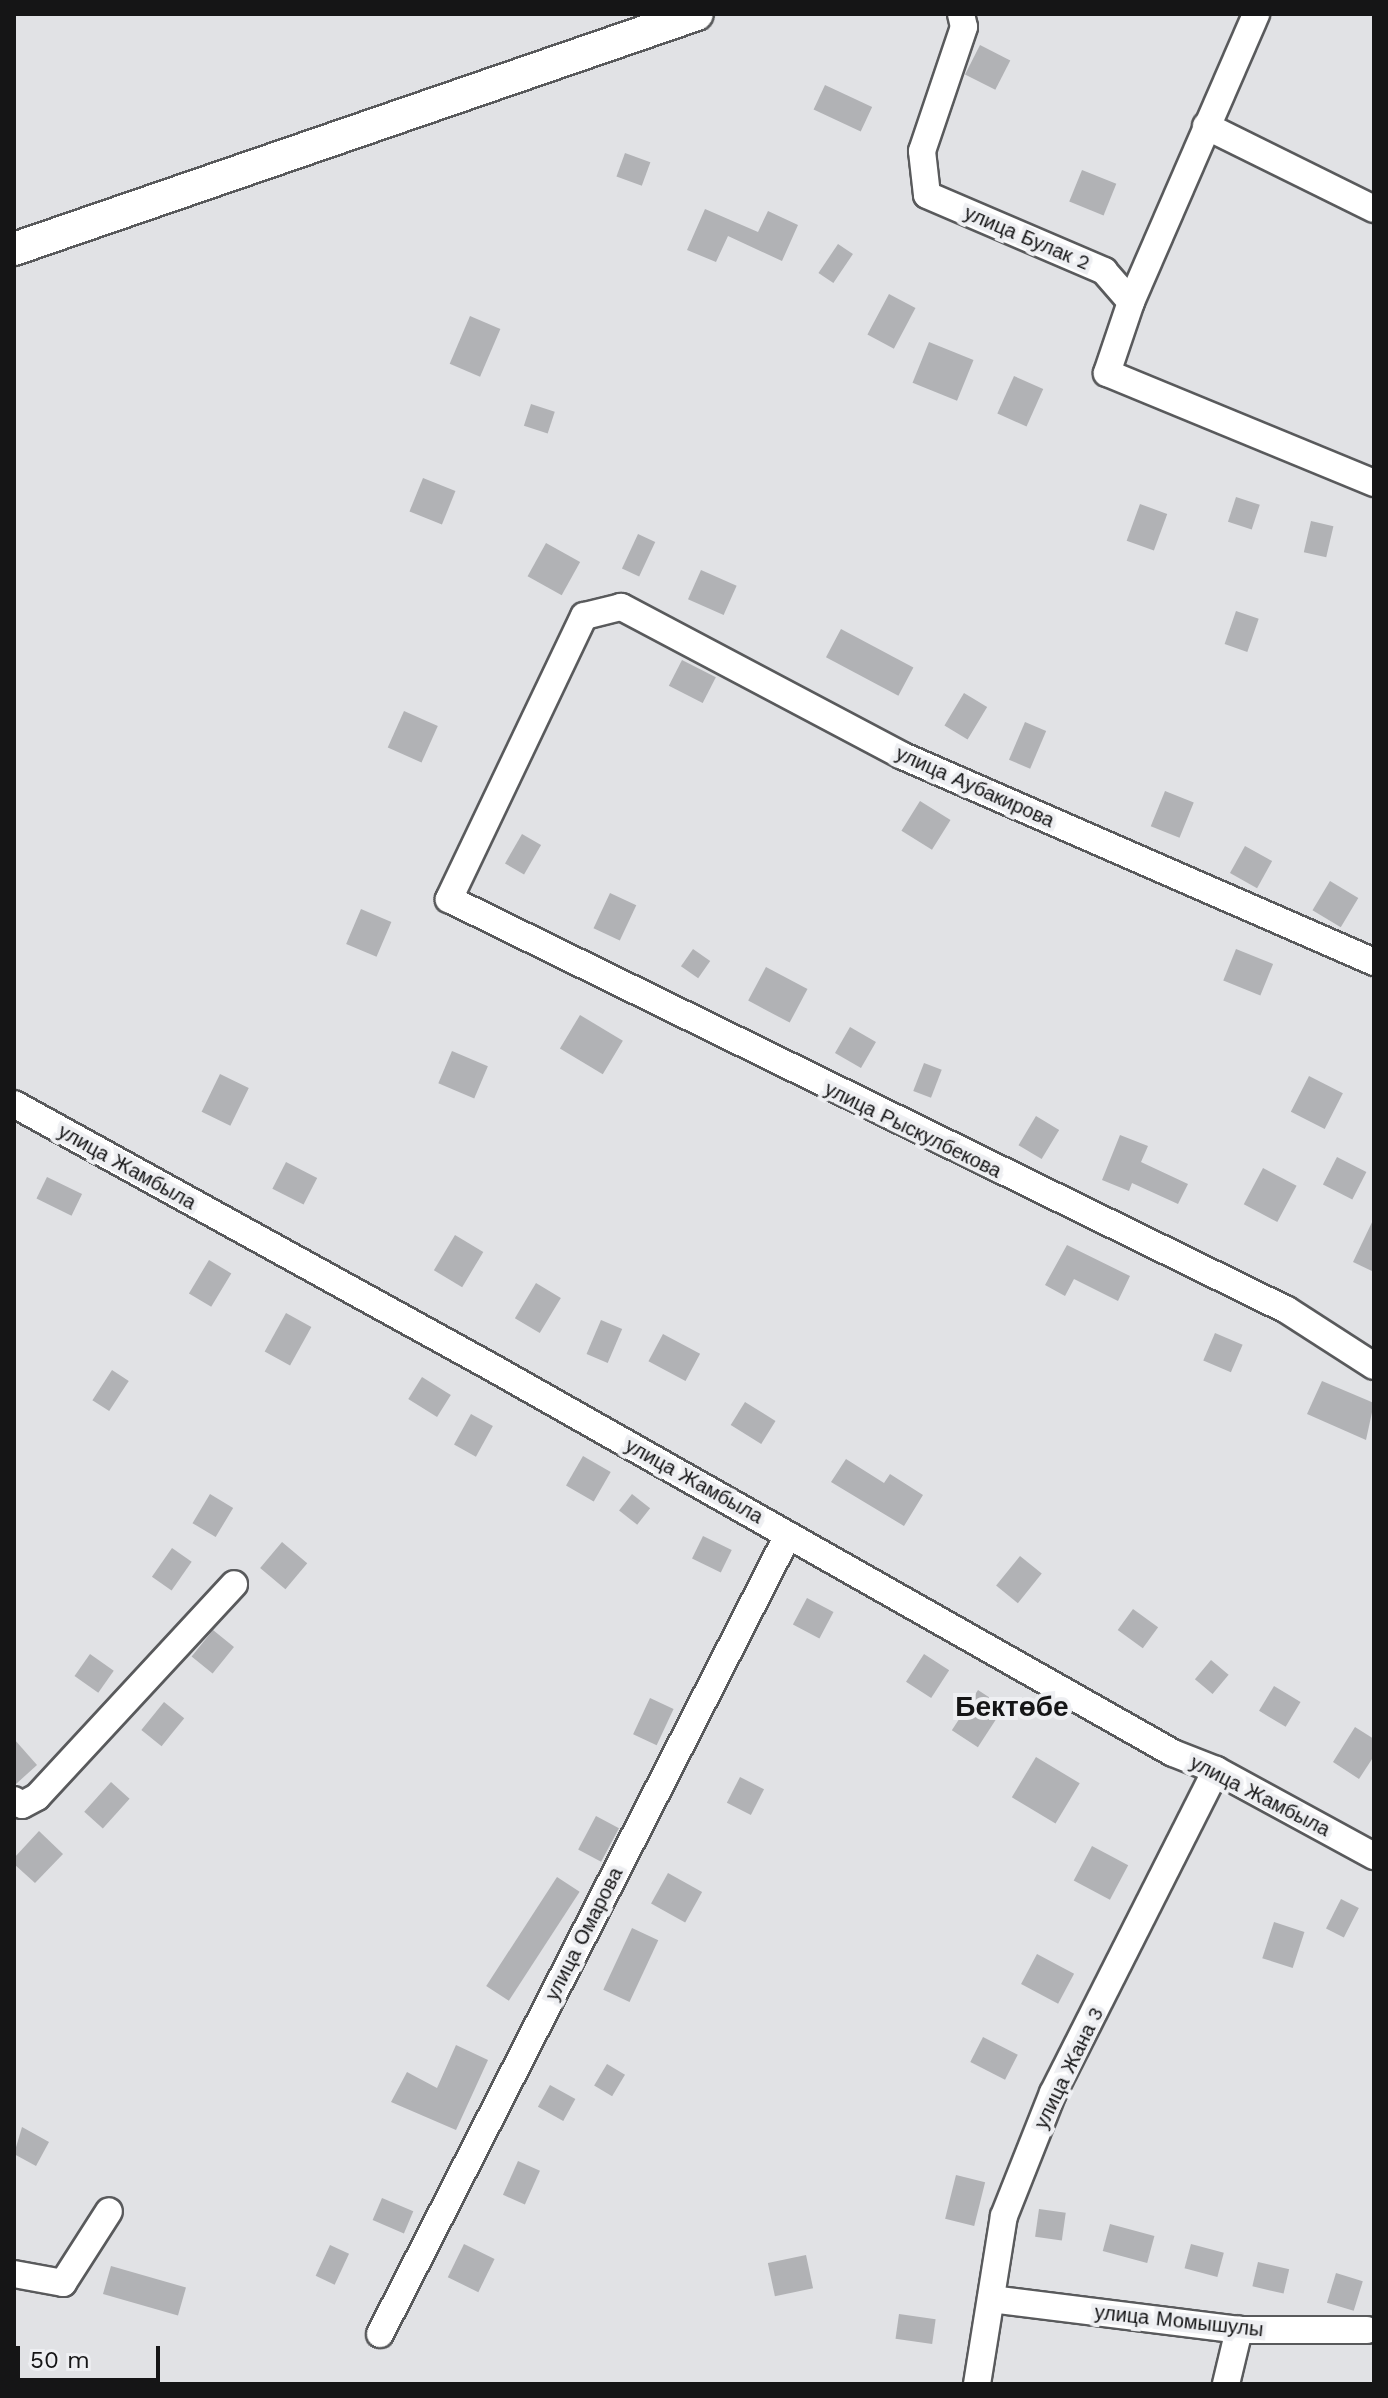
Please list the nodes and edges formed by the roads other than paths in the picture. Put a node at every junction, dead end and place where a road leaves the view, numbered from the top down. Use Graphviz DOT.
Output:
graph roads {
  1 [pos="697,14"];
  2 [pos="961,14"];
  3 [pos="1256,14"];
  4 [pos="1206,126"];
  5 [pos="1374,209"];
  6 [pos="14,249"];
  7 [pos="1131,302"];
  8 [pos="1374,483"];
  9 [pos="449,899"];
  10 [pos="1374,962"];
  11 [pos="18,1114"];
  12 [pos="1374,1366"];
  13 [pos="788,1535"];
  14 [pos="234,1584"];
  15 [pos="1216,1770"];
  16 [pos="14,1800"];
  17 [pos="1374,1856"];
  18 [pos="109,2211"];
  19 [pos="14,2274"];
  20 [pos="991,2299"];
  21 [pos="1239,2330"];
  22 [pos="1367,2330"];
  23 [pos="380,2334"];
  24 [pos="977,2384"];
  25 [pos="1226,2384"];
  1 -- 6 [label="main road"];
  2 -- 7 [label="street, улица Булак 2"];
  3 -- 4 [label="street"];
  4 -- 5 [label="street"];
  4 -- 7 [label="street"];
  7 -- 8 [label="street"];
  9 -- 10 [label="street, улица Аубакирова"];
  9 -- 12 [label="street, улица Рыскулбекова"];
  11 -- 13 [label="street, улица Жамбыла"];
  13 -- 15 [label="street, улица Жамбыла"];
  13 -- 23 [label="street, улица Омарова"];
  14 -- 16 [label="street"];
  15 -- 17 [label="street, улица Жамбыла"];
  15 -- 20 [label="street, улица Жана 3"];
  18 -- 19 [label="street"];
  20 -- 21 [label="street, улица Момышулы"];
  20 -- 24 [label="street, улица Жана 3"];
  21 -- 22 [label="street, улица Момышулы"];
  21 -- 25 [label="street"];
}
